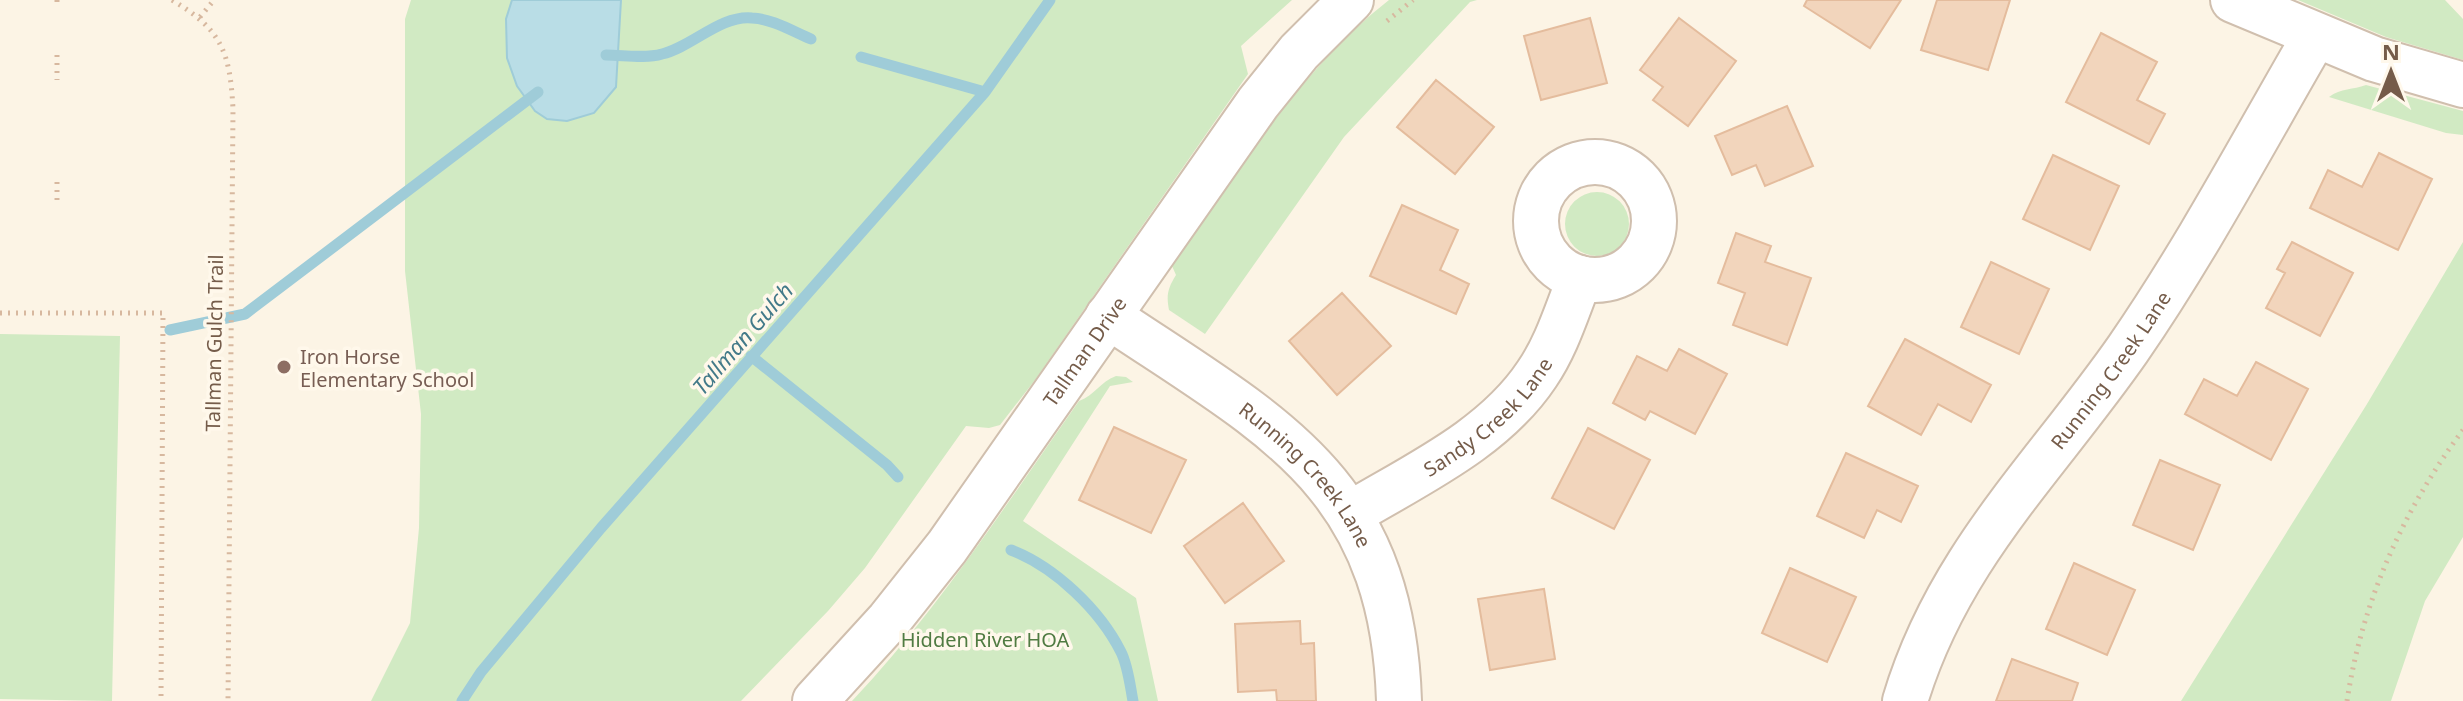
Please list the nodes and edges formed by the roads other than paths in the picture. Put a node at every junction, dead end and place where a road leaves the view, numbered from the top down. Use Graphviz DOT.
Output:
graph roads {
  1 [pos="1351,0"];
  2 [pos="2233,0"];
  3 [pos="2315,36"];
  4 [pos="2463,85"];
  5 [pos="1580,278"];
  6 [pos="1108,316"];
  7 [pos="1350,514"];
  8 [pos="815,701"];
  9 [pos="1399,701"];
  10 [pos="1905,701"];
  1 -- 6 [label="street, Tallman Drive"];
  2 -- 3 [label="street"];
  3 -- 4 [label="street"];
  3 -- 10 [label="street, Running Creek Lane"];
  5 -- 7 [label="street, Sandy Creek Lane"];
  6 -- 7 [label="street, Running Creek Lane"];
  6 -- 8 [label="street, Tallman Drive"];
  7 -- 9 [label="street, Running Creek Lane"];
}
